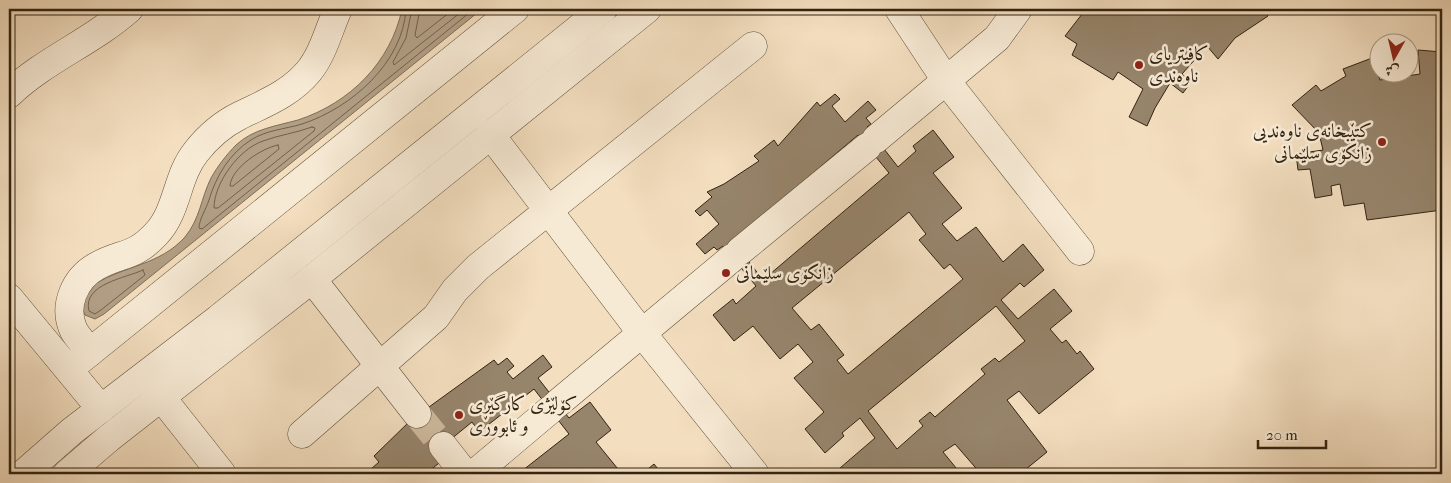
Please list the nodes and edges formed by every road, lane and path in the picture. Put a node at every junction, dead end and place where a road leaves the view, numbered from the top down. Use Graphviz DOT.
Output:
graph roads {
  1 [pos="129,9"];
  2 [pos="338,9"];
  3 [pos="515,9"];
  4 [pos="603,9"];
  5 [pos="647,9"];
  6 [pos="899,9"];
  7 [pos="1018,9"];
  8 [pos="753,46"];
  9 [pos="947,82"];
  10 [pos="9,94"];
  11 [pos="490,134"];
  12 [pos="548,210"];
  13 [pos="1080,251"];
  14 [pos="312,279"];
  15 [pos="9,298"];
  16 [pos="641,332"];
  17 [pos="80,360"];
  18 [pos="379,365"];
  19 [pos="153,386"];
  20 [pos="101,409"];
  21 [pos="417,414"];
  22 [pos="302,434"];
  23 [pos="443,446"];
  24 [pos="23,474"];
  25 [pos="67,474"];
  26 [pos="222,474"];
  27 [pos="465,474"];
  28 [pos="474,474"];
  29 [pos="755,474"];
  1 -- 10 [label="street"];
  2 -- 17 [label="street"];
  3 -- 17 [label="street"];
  4 -- 19 [label="street"];
  5 -- 11 [label="street"];
  6 -- 9 [label="street"];
  7 -- 9 [label="street"];
  8 -- 12 [label="street"];
  9 -- 13 [label="street"];
  9 -- 16 [label="street"];
  11 -- 12 [label="street"];
  11 -- 14 [label="street"];
  12 -- 16 [label="street"];
  12 -- 18 [label="street"];
  14 -- 18 [label="street"];
  14 -- 19 [label="street"];
  15 -- 17 [label="street"];
  16 -- 28 [label="street"];
  16 -- 29 [label="street"];
  17 -- 20 [label="street"];
  18 -- 21 [label="street"];
  18 -- 22 [label="street"];
  19 -- 20 [label="street"];
  19 -- 25 [label="street"];
  19 -- 26 [label="street"];
  20 -- 24 [label="street"];
  23 -- 27 [label="street"];
}
